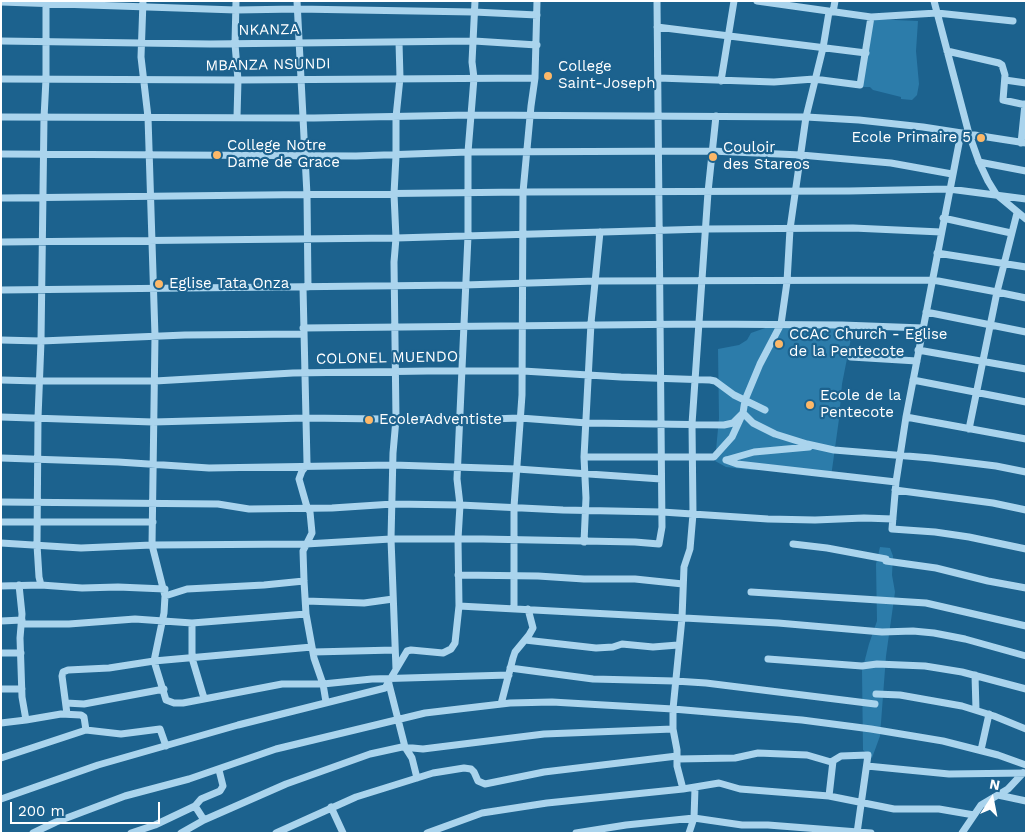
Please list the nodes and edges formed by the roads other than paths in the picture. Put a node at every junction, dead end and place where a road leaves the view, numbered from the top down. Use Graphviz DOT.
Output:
graph roads {
  1 [pos="236,1"];
  2 [pos="475,1"];
  3 [pos="537,1"];
  4 [pos="657,1"];
  5 [pos="734,1"];
  6 [pos="756,1"];
  7 [pos="835,1"];
  8 [pos="934,1"];
  9 [pos="1,2"];
  10 [pos="46,3"];
  11 [pos="143,4"];
  12 [pos="297,5"];
  13 [pos="236,10"];
  14 [pos="474,12"];
  15 [pos="831,12"];
  16 [pos="937,13"];
  17 [pos="537,15"];
  18 [pos="871,17"];
  19 [pos="1013,21"];
  20 [pos="657,27"];
  21 [pos="728,35"];
  22 [pos="474,40"];
  23 [pos="1,42"];
  24 [pos="45,42"];
  25 [pos="399,42"];
  26 [pos="142,43"];
  27 [pos="299,43"];
  28 [pos="235,44"];
  29 [pos="537,46"];
  30 [pos="823,48"];
  31 [pos="947,51"];
  32 [pos="866,53"];
  33 [pos="302,78"];
  34 [pos="400,78"];
  35 [pos="474,78"];
  36 [pos="536,78"];
  37 [pos="658,78"];
  38 [pos="1,79"];
  39 [pos="46,79"];
  40 [pos="814,79"];
  41 [pos="145,80"];
  42 [pos="238,80"];
  43 [pos="722,80"];
  44 [pos="1005,80"];
  45 [pos="1026,83"];
  46 [pos="1025,104"];
  47 [pos="471,115"];
  48 [pos="530,115"];
  49 [pos="657,116"];
  50 [pos="716,116"];
  51 [pos="1,117"];
  52 [pos="148,117"];
  53 [pos="237,117"];
  54 [pos="396,117"];
  55 [pos="806,117"];
  56 [pos="44,118"];
  57 [pos="304,118"];
  58 [pos="960,132"];
  59 [pos="969,134"];
  60 [pos="1023,143"];
  61 [pos="711,151"];
  62 [pos="468,152"];
  63 [pos="526,152"];
  64 [pos="658,152"];
  65 [pos="1,154"];
  66 [pos="43,154"];
  67 [pos="149,155"];
  68 [pos="801,155"];
  69 [pos="306,156"];
  70 [pos="396,156"];
  71 [pos="979,162"];
  72 [pos="1026,171"];
  73 [pos="952,174"];
  74 [pos="949,188"];
  75 [pos="795,190"];
  76 [pos="524,192"];
  77 [pos="658,192"];
  78 [pos="708,192"];
  79 [pos="467,193"];
  80 [pos="394,194"];
  81 [pos="996,194"];
  82 [pos="307,195"];
  83 [pos="149,196"];
  84 [pos="43,197"];
  85 [pos="1,198"];
  86 [pos="1026,200"];
  87 [pos="1017,212"];
  88 [pos="943,218"];
  89 [pos="1026,219"];
  90 [pos="706,229"];
  91 [pos="790,229"];
  92 [pos="659,230"];
  93 [pos="600,232"];
  94 [pos="941,232"];
  95 [pos="1011,233"];
  96 [pos="523,234"];
  97 [pos="468,236"];
  98 [pos="396,238"];
  99 [pos="308,240"];
  100 [pos="42,241"];
  101 [pos="152,241"];
  102 [pos="1,242"];
  103 [pos="937,253"];
  104 [pos="1004,263"];
  105 [pos="1026,267"];
  106 [pos="933,280"];
  107 [pos="596,281"];
  108 [pos="659,281"];
  109 [pos="702,281"];
  110 [pos="786,282"];
  111 [pos="522,283"];
  112 [pos="464,285"];
  113 [pos="395,286"];
  114 [pos="306,287"];
  115 [pos="153,288"];
  116 [pos="1,290"];
  117 [pos="41,290"];
  118 [pos="997,292"];
  119 [pos="1026,298"];
  120 [pos="926,312"];
  121 [pos="522,324"];
  122 [pos="591,324"];
  123 [pos="660,324"];
  124 [pos="699,324"];
  125 [pos="781,324"];
  126 [pos="990,325"];
  127 [pos="396,326"];
  128 [pos="465,326"];
  129 [pos="923,328"];
  130 [pos="303,331"];
  131 [pos="1026,332"];
  132 [pos="154,336"];
  133 [pos="1,340"];
  134 [pos="41,341"];
  135 [pos="918,350"];
  136 [pos="850,357"];
  137 [pos="917,361"];
  138 [pos="983,362"];
  139 [pos="1026,369"];
  140 [pos="396,371"];
  141 [pos="462,371"];
  142 [pos="523,372"];
  143 [pos="304,373"];
  144 [pos="589,376"];
  145 [pos="659,378"];
  146 [pos="695,379"];
  147 [pos="1,380"];
  148 [pos="914,380"];
  149 [pos="155,381"];
  150 [pos="39,382"];
  151 [pos="976,392"];
  152 [pos="745,400"];
  153 [pos="1026,402"];
  154 [pos="765,410"];
  155 [pos="743,413"];
  156 [pos="1,417"];
  157 [pos="906,417"];
  158 [pos="38,418"];
  159 [pos="305,418"];
  160 [pos="520,418"];
  161 [pos="396,419"];
  162 [pos="460,420"];
  163 [pos="153,422"];
  164 [pos="587,423"];
  165 [pos="660,424"];
  166 [pos="692,424"];
  167 [pos="969,429"];
  168 [pos="1026,439"];
  169 [pos="816,446"];
  170 [pos="900,456"];
  171 [pos="584,457"];
  172 [pos="714,457"];
  173 [pos="1,458"];
  174 [pos="661,458"];
  175 [pos="693,458"];
  176 [pos="38,460"];
  177 [pos="726,460"];
  178 [pos="153,464"];
  179 [pos="393,465"];
  180 [pos="306,466"];
  181 [pos="458,467"];
  182 [pos="517,469"];
  183 [pos="1026,472"];
  184 [pos="585,474"];
  185 [pos="661,479"];
  186 [pos="896,486"];
  187 [pos="1,502"];
  188 [pos="38,502"];
  189 [pos="153,503"];
  190 [pos="392,504"];
  191 [pos="460,505"];
  192 [pos="307,507"];
  193 [pos="514,507"];
  194 [pos="586,510"];
  195 [pos="1026,510"];
  196 [pos="662,512"];
  197 [pos="693,514"];
  198 [pos="893,519"];
  199 [pos="1,522"];
  200 [pos="153,522"];
  201 [pos="38,523"];
  202 [pos="391,538"];
  203 [pos="458,539"];
  204 [pos="513,540"];
  205 [pos="584,542"];
  206 [pos="1,543"];
  207 [pos="306,544"];
  208 [pos="793,544"];
  209 [pos="38,545"];
  210 [pos="152,545"];
  211 [pos="1026,549"];
  212 [pos="458,575"];
  213 [pos="514,577"];
  214 [pos="304,581"];
  215 [pos="683,584"];
  216 [pos="19,585"];
  217 [pos="41,585"];
  218 [pos="1,586"];
  219 [pos="1026,588"];
  220 [pos="165,592"];
  221 [pos="751,592"];
  222 [pos="393,599"];
  223 [pos="306,601"];
  224 [pos="459,606"];
  225 [pos="514,608"];
  226 [pos="528,609"];
  227 [pos="306,614"];
  228 [pos="682,618"];
  229 [pos="1,621"];
  230 [pos="162,621"];
  231 [pos="22,622"];
  232 [pos="192,623"];
  233 [pos="1026,626"];
  234 [pos="525,640"];
  235 [pos="678,645"];
  236 [pos="313,649"];
  237 [pos="395,650"];
  238 [pos="1,653"];
  239 [pos="21,653"];
  240 [pos="1026,656"];
  241 [pos="192,658"];
  242 [pos="768,658"];
  243 [pos="154,661"];
  244 [pos="396,670"];
  245 [pos="509,672"];
  246 [pos="975,675"];
  247 [pos="390,681"];
  248 [pos="675,681"];
  249 [pos="323,684"];
  250 [pos="1,688"];
  251 [pos="22,689"];
  252 [pos="1026,689"];
  253 [pos="164,690"];
  254 [pos="876,694"];
  255 [pos="204,698"];
  256 [pos="326,702"];
  257 [pos="66,703"];
  258 [pos="502,704"];
  259 [pos="875,704"];
  260 [pos="673,709"];
  261 [pos="976,710"];
  262 [pos="67,714"];
  263 [pos="989,714"];
  264 [pos="26,720"];
  265 [pos="397,720"];
  266 [pos="1,723"];
  267 [pos="673,729"];
  268 [pos="1026,729"];
  269 [pos="86,730"];
  270 [pos="166,746"];
  271 [pos="405,746"];
  272 [pos="980,750"];
  273 [pos="677,757"];
  274 [pos="1,758"];
  275 [pos="833,761"];
  276 [pos="867,766"];
  277 [pos="1026,766"];
  278 [pos="219,770"];
  279 [pos="1024,773"];
  280 [pos="417,778"];
  281 [pos="695,788"];
  282 [pos="683,789"];
  283 [pos="998,795"];
  284 [pos="829,796"];
  285 [pos="1,799"];
  286 [pos="1026,801"];
  287 [pos="861,802"];
  288 [pos="195,806"];
  289 [pos="331,807"];
  290 [pos="974,815"];
  291 [pos="694,818"];
  292 [pos="204,820"];
  293 [pos="858,832"];
  294 [pos="33,833"];
  295 [pos="131,833"];
  296 [pos="181,833"];
  297 [pos="276,833"];
  298 [pos="343,833"];
  299 [pos="427,833"];
  300 [pos="576,833"];
  301 [pos="689,833"];
  302 [pos="871,833"];
  303 [pos="962,833"];
  1 -- 13 [label="street"];
  2 -- 14 [label="street"];
  3 -- 17 [label="street"];
  4 -- 20 [label="street"];
  5 -- 21 [label="street"];
  6 -- 15 [label="street"];
  7 -- 15 [label="street"];
  8 -- 16 [label="street"];
  9 -- 10 [label="street"];
  10 -- 11 [label="street"];
  10 -- 24 [label="street"];
  11 -- 13 [label="street"];
  11 -- 26 [label="street"];
  12 -- 13 [label="street"];
  12 -- 14 [label="street"];
  12 -- 27 [label="street"];
  13 -- 28 [label="street"];
  14 -- 17 [label="street"];
  14 -- 22 [label="street"];
  15 -- 18 [label="street"];
  15 -- 30 [label="street"];
  16 -- 18 [label="street"];
  16 -- 19 [label="street"];
  16 -- 31 [label="street"];
  17 -- 29 [label="street"];
  18 -- 32 [label="street"];
  20 -- 21 [label="street"];
  20 -- 37 [label="street"];
  21 -- 30 [label="street"];
  21 -- 43 [label="street"];
  22 -- 25 [label="street, NKANZA"];
  22 -- 29 [label="street, NKANZA"];
  22 -- 35 [label="street"];
  23 -- 24 [label="street, NKANZA"];
  24 -- 26 [label="street, NKANZA"];
  24 -- 39 [label="street"];
  25 -- 27 [label="street, NKANZA"];
  25 -- 34 [label="street"];
  26 -- 28 [label="street, NKANZA"];
  26 -- 41 [label="street"];
  27 -- 28 [label="street, NKANZA"];
  27 -- 33 [label="street"];
  28 -- 42 [label="street"];
  29 -- 36 [label="street"];
  30 -- 32 [label="street"];
  30 -- 40 [label="street"];
  31 -- 44 [label="street"];
  31 -- 59 [label="street"];
  32 -- 40 [label="street"];
  33 -- 34 [label="street, MBANZA NSUNDI"];
  33 -- 42 [label="street, MBANZA NSUNDI"];
  33 -- 57 [label="street"];
  34 -- 35 [label="street, MBANZA NSUNDI"];
  34 -- 54 [label="street"];
  35 -- 36 [label="street, MBANZA NSUNDI"];
  35 -- 47 [label="street"];
  36 -- 48 [label="street"];
  37 -- 43 [label="street"];
  37 -- 49 [label="street"];
  38 -- 39 [label="street, MBANZA NSUNDI"];
  39 -- 41 [label="street, MBANZA NSUNDI"];
  39 -- 56 [label="street"];
  40 -- 43 [label="street"];
  40 -- 55 [label="street"];
  41 -- 42 [label="street, MBANZA NSUNDI"];
  41 -- 52 [label="street"];
  42 -- 53 [label="street"];
  44 -- 45 [label="street"];
  44 -- 46 [label="street"];
  46 -- 60 [label="street"];
  47 -- 48 [label="street"];
  47 -- 54 [label="street"];
  47 -- 62 [label="street"];
  48 -- 49 [label="street"];
  48 -- 63 [label="street"];
  49 -- 50 [label="street"];
  49 -- 64 [label="street"];
  50 -- 55 [label="street"];
  50 -- 61 [label="street"];
  51 -- 56 [label="street"];
  52 -- 53 [label="street"];
  52 -- 56 [label="street"];
  52 -- 67 [label="street"];
  53 -- 57 [label="street"];
  54 -- 57 [label="street"];
  54 -- 70 [label="street"];
  55 -- 58 [label="street"];
  55 -- 68 [label="street"];
  56 -- 66 [label="street"];
  57 -- 69 [label="street"];
  58 -- 59 [label="street"];
  58 -- 73 [label="street"];
  59 -- 60 [label="street"];
  59 -- 71 [label="street"];
  61 -- 64 [label="street"];
  61 -- 68 [label="street"];
  61 -- 78 [label="street"];
  62 -- 63 [label="street"];
  62 -- 70 [label="street"];
  62 -- 79 [label="street"];
  63 -- 64 [label="street"];
  63 -- 76 [label="street"];
  64 -- 77 [label="street"];
  65 -- 66 [label="street"];
  66 -- 67 [label="street"];
  66 -- 84 [label="street"];
  67 -- 69 [label="street"];
  67 -- 83 [label="street"];
  68 -- 73 [label="street"];
  68 -- 75 [label="street"];
  69 -- 70 [label="street"];
  69 -- 82 [label="street"];
  70 -- 80 [label="street"];
  71 -- 72 [label="street"];
  71 -- 81 [label="street"];
  73 -- 74 [label="street"];
  74 -- 75 [label="street"];
  74 -- 81 [label="street"];
  74 -- 88 [label="street"];
  75 -- 78 [label="street"];
  75 -- 91 [label="street"];
  76 -- 77 [label="street"];
  76 -- 79 [label="street"];
  76 -- 96 [label="street"];
  77 -- 78 [label="street"];
  77 -- 92 [label="street"];
  78 -- 90 [label="street"];
  79 -- 80 [label="street"];
  79 -- 97 [label="street"];
  80 -- 82 [label="street"];
  80 -- 98 [label="street"];
  81 -- 86 [label="street"];
  81 -- 87 [label="street"];
  82 -- 83 [label="street"];
  82 -- 99 [label="street"];
  83 -- 84 [label="street"];
  83 -- 101 [label="street"];
  84 -- 85 [label="street"];
  84 -- 100 [label="street"];
  87 -- 89 [label="street"];
  87 -- 95 [label="street"];
  88 -- 94 [label="street"];
  88 -- 95 [label="street"];
  90 -- 91 [label="street"];
  90 -- 92 [label="street"];
  90 -- 109 [label="street"];
  91 -- 94 [label="street"];
  91 -- 110 [label="street"];
  92 -- 93 [label="street"];
  92 -- 108 [label="street"];
  93 -- 96 [label="street"];
  93 -- 107 [label="street"];
  94 -- 103 [label="street"];
  95 -- 104 [label="street"];
  96 -- 97 [label="street"];
  96 -- 111 [label="street"];
  97 -- 98 [label="street"];
  97 -- 112 [label="street"];
  98 -- 99 [label="street"];
  98 -- 113 [label="street"];
  99 -- 101 [label="street"];
  99 -- 114 [label="street"];
  100 -- 101 [label="street"];
  100 -- 102 [label="street"];
  100 -- 117 [label="street"];
  101 -- 115 [label="street"];
  103 -- 104 [label="street"];
  103 -- 106 [label="street"];
  104 -- 105 [label="street"];
  104 -- 118 [label="street"];
  106 -- 110 [label="street"];
  106 -- 118 [label="street"];
  106 -- 120 [label="street"];
  107 -- 108 [label="street"];
  107 -- 111 [label="street"];
  107 -- 122 [label="street"];
  108 -- 109 [label="street"];
  108 -- 123 [label="street"];
  109 -- 110 [label="street"];
  109 -- 124 [label="street"];
  110 -- 125 [label="street"];
  111 -- 112 [label="street"];
  111 -- 121 [label="street"];
  112 -- 113 [label="street"];
  112 -- 128 [label="street"];
  113 -- 114 [label="street"];
  113 -- 127 [label="street"];
  114 -- 115 [label="street"];
  114 -- 130 [label="street"];
  115 -- 117 [label="street"];
  115 -- 132 [label="street"];
  116 -- 117 [label="street"];
  117 -- 134 [label="street"];
  118 -- 119 [label="street"];
  118 -- 126 [label="street"];
  120 -- 126 [label="street"];
  120 -- 129 [label="street"];
  121 -- 122 [label="street"];
  121 -- 128 [label="street"];
  121 -- 142 [label="street"];
  122 -- 123 [label="street"];
  122 -- 144 [label="street"];
  123 -- 124 [label="street"];
  123 -- 145 [label="street"];
  124 -- 125 [label="street"];
  124 -- 146 [label="street"];
  125 -- 129 [label="street"];
  125 -- 152 [label="street"];
  126 -- 131 [label="street"];
  126 -- 138 [label="street"];
  127 -- 128 [label="street"];
  127 -- 130 [label="street"];
  127 -- 140 [label="street"];
  128 -- 141 [label="street"];
  129 -- 135 [label="street"];
  130 -- 132 [label="street"];
  130 -- 143 [label="street"];
  132 -- 134 [label="street"];
  132 -- 149 [label="street"];
  133 -- 134 [label="street"];
  134 -- 150 [label="street"];
  135 -- 137 [label="street"];
  135 -- 138 [label="street"];
  136 -- 137 [label="street"];
  137 -- 148 [label="street"];
  138 -- 139 [label="street"];
  138 -- 151 [label="street"];
  140 -- 141 [label="street, COLONEL MUENDO"];
  140 -- 143 [label="street, COLONEL MUENDO"];
  140 -- 161 [label="street"];
  141 -- 142 [label="street, COLONEL MUENDO"];
  141 -- 162 [label="street"];
  142 -- 144 [label="street, COLONEL MUENDO"];
  142 -- 160 [label="street"];
  143 -- 149 [label="street, COLONEL MUENDO"];
  143 -- 159 [label="street"];
  144 -- 145 [label="street, COLONEL MUENDO"];
  144 -- 164 [label="street"];
  145 -- 146 [label="street, COLONEL MUENDO"];
  145 -- 165 [label="street"];
  146 -- 152 [label="street, COLONEL MUENDO"];
  146 -- 166 [label="street"];
  147 -- 150 [label="street, COLONEL MUENDO"];
  148 -- 151 [label="street"];
  148 -- 157 [label="street"];
  149 -- 150 [label="street, COLONEL MUENDO"];
  149 -- 163 [label="street"];
  150 -- 158 [label="street"];
  151 -- 153 [label="street"];
  151 -- 167 [label="street"];
  152 -- 154 [label="street, COLONEL MUENDO"];
  152 -- 155 [label="street"];
  155 -- 166 [label="street"];
  155 -- 169 [label="street"];
  155 -- 172 [label="street"];
  156 -- 158 [label="street"];
  157 -- 167 [label="street"];
  157 -- 170 [label="street"];
  158 -- 163 [label="street"];
  158 -- 176 [label="street"];
  159 -- 161 [label="street"];
  159 -- 163 [label="street"];
  159 -- 180 [label="street"];
  160 -- 162 [label="street"];
  160 -- 164 [label="street"];
  160 -- 182 [label="street"];
  161 -- 162 [label="street"];
  161 -- 179 [label="street"];
  162 -- 181 [label="street"];
  163 -- 178 [label="street"];
  164 -- 165 [label="street"];
  164 -- 171 [label="street"];
  165 -- 166 [label="street"];
  165 -- 174 [label="street"];
  166 -- 175 [label="street"];
  167 -- 168 [label="street"];
  169 -- 170 [label="street"];
  169 -- 177 [label="street"];
  170 -- 183 [label="street"];
  170 -- 186 [label="street"];
  171 -- 174 [label="street"];
  171 -- 184 [label="street"];
  172 -- 175 [label="street"];
  172 -- 177 [label="street"];
  173 -- 176 [label="street"];
  174 -- 175 [label="street"];
  174 -- 185 [label="street"];
  175 -- 197 [label="street"];
  176 -- 178 [label="street"];
  176 -- 188 [label="street"];
  177 -- 186 [label="street"];
  178 -- 180 [label="street"];
  178 -- 189 [label="street"];
  179 -- 180 [label="street"];
  179 -- 181 [label="street"];
  179 -- 190 [label="street"];
  180 -- 192 [label="street"];
  181 -- 182 [label="street"];
  181 -- 191 [label="street"];
  182 -- 184 [label="street"];
  182 -- 193 [label="street"];
  184 -- 185 [label="street"];
  184 -- 194 [label="street"];
  185 -- 196 [label="street"];
  186 -- 195 [label="street"];
  186 -- 198 [label="street"];
  187 -- 188 [label="street"];
  188 -- 189 [label="street"];
  188 -- 201 [label="street"];
  189 -- 192 [label="street"];
  189 -- 200 [label="street"];
  190 -- 191 [label="street"];
  190 -- 192 [label="street"];
  190 -- 202 [label="street"];
  191 -- 193 [label="street"];
  191 -- 203 [label="street"];
  192 -- 207 [label="street"];
  193 -- 194 [label="street"];
  193 -- 204 [label="street"];
  194 -- 196 [label="street"];
  194 -- 205 [label="street"];
  196 -- 197 [label="street"];
  196 -- 205 [label="street"];
  197 -- 198 [label="street"];
  197 -- 215 [label="street"];
  198 -- 211 [label="street"];
  199 -- 201 [label="street"];
  200 -- 201 [label="street"];
  200 -- 210 [label="street"];
  201 -- 209 [label="street"];
  202 -- 203 [label="street"];
  202 -- 207 [label="street"];
  202 -- 222 [label="street"];
  203 -- 204 [label="street"];
  203 -- 212 [label="street"];
  204 -- 205 [label="street"];
  204 -- 213 [label="street"];
  206 -- 209 [label="street"];
  207 -- 210 [label="street"];
  207 -- 214 [label="street"];
  208 -- 219 [label="street"];
  209 -- 210 [label="street"];
  209 -- 217 [label="street"];
  210 -- 220 [label="street"];
  212 -- 213 [label="street"];
  212 -- 224 [label="street"];
  213 -- 215 [label="street"];
  213 -- 225 [label="street"];
  214 -- 220 [label="street"];
  214 -- 223 [label="street"];
  215 -- 228 [label="street"];
  216 -- 217 [label="street"];
  216 -- 218 [label="street"];
  216 -- 231 [label="street"];
  217 -- 220 [label="street"];
  220 -- 230 [label="street"];
  221 -- 233 [label="street"];
  222 -- 223 [label="street"];
  222 -- 237 [label="street"];
  223 -- 227 [label="street"];
  224 -- 225 [label="street"];
  224 -- 244 [label="street"];
  225 -- 226 [label="street"];
  226 -- 228 [label="street"];
  226 -- 234 [label="street"];
  227 -- 232 [label="street"];
  227 -- 236 [label="street"];
  228 -- 235 [label="street"];
  228 -- 240 [label="street"];
  229 -- 231 [label="street"];
  230 -- 231 [label="street"];
  230 -- 232 [label="street"];
  230 -- 243 [label="street"];
  231 -- 239 [label="street"];
  232 -- 241 [label="street"];
  234 -- 235 [label="street"];
  234 -- 245 [label="street"];
  235 -- 248 [label="street"];
  236 -- 237 [label="street"];
  236 -- 241 [label="street"];
  236 -- 249 [label="street"];
  237 -- 244 [label="street"];
  238 -- 239 [label="street"];
  239 -- 251 [label="street"];
  241 -- 243 [label="street"];
  241 -- 255 [label="street"];
  242 -- 246 [label="street"];
  243 -- 253 [label="street"];
  243 -- 257 [label="street"];
  244 -- 247 [label="street"];
  245 -- 247 [label="street"];
  245 -- 248 [label="street"];
  245 -- 258 [label="street"];
  246 -- 252 [label="street"];
  246 -- 261 [label="street"];
  247 -- 249 [label="street"];
  247 -- 256 [label="street"];
  247 -- 265 [label="street"];
  248 -- 259 [label="street"];
  248 -- 260 [label="street"];
  249 -- 255 [label="street"];
  249 -- 256 [label="street"];
  250 -- 251 [label="street"];
  251 -- 264 [label="street"];
  253 -- 255 [label="street"];
  253 -- 257 [label="street"];
  254 -- 261 [label="street"];
  256 -- 270 [label="street"];
  257 -- 262 [label="street"];
  258 -- 260 [label="street"];
  258 -- 265 [label="street"];
  260 -- 267 [label="street"];
  260 -- 272 [label="street"];
  261 -- 263 [label="street"];
  262 -- 264 [label="street"];
  262 -- 269 [label="street"];
  263 -- 268 [label="street"];
  263 -- 272 [label="street"];
  264 -- 266 [label="street"];
  265 -- 271 [label="street"];
  265 -- 278 [label="street"];
  267 -- 271 [label="street"];
  267 -- 273 [label="street"];
  269 -- 270 [label="street"];
  269 -- 274 [label="street"];
  270 -- 285 [label="street"];
  271 -- 280 [label="street"];
  271 -- 292 [label="street"];
  272 -- 277 [label="street"];
  273 -- 275 [label="street"];
  273 -- 280 [label="street"];
  273 -- 282 [label="street"];
  275 -- 276 [label="street"];
  275 -- 284 [label="street"];
  276 -- 279 [label="street"];
  276 -- 287 [label="street"];
  278 -- 288 [label="street"];
  278 -- 294 [label="street"];
  279 -- 283 [label="street"];
  280 -- 289 [label="street"];
  281 -- 282 [label="street"];
  281 -- 284 [label="street"];
  281 -- 291 [label="street"];
  282 -- 299 [label="street"];
  283 -- 286 [label="street"];
  283 -- 290 [label="street"];
  284 -- 287 [label="street"];
  287 -- 290 [label="street"];
  287 -- 293 [label="street"];
  288 -- 292 [label="street"];
  288 -- 295 [label="street"];
  289 -- 297 [label="street"];
  289 -- 298 [label="street"];
  290 -- 303 [label="street"];
  291 -- 293 [label="street"];
  291 -- 300 [label="street"];
  291 -- 301 [label="street"];
  292 -- 296 [label="street"];
  293 -- 302 [label="street"];
}
